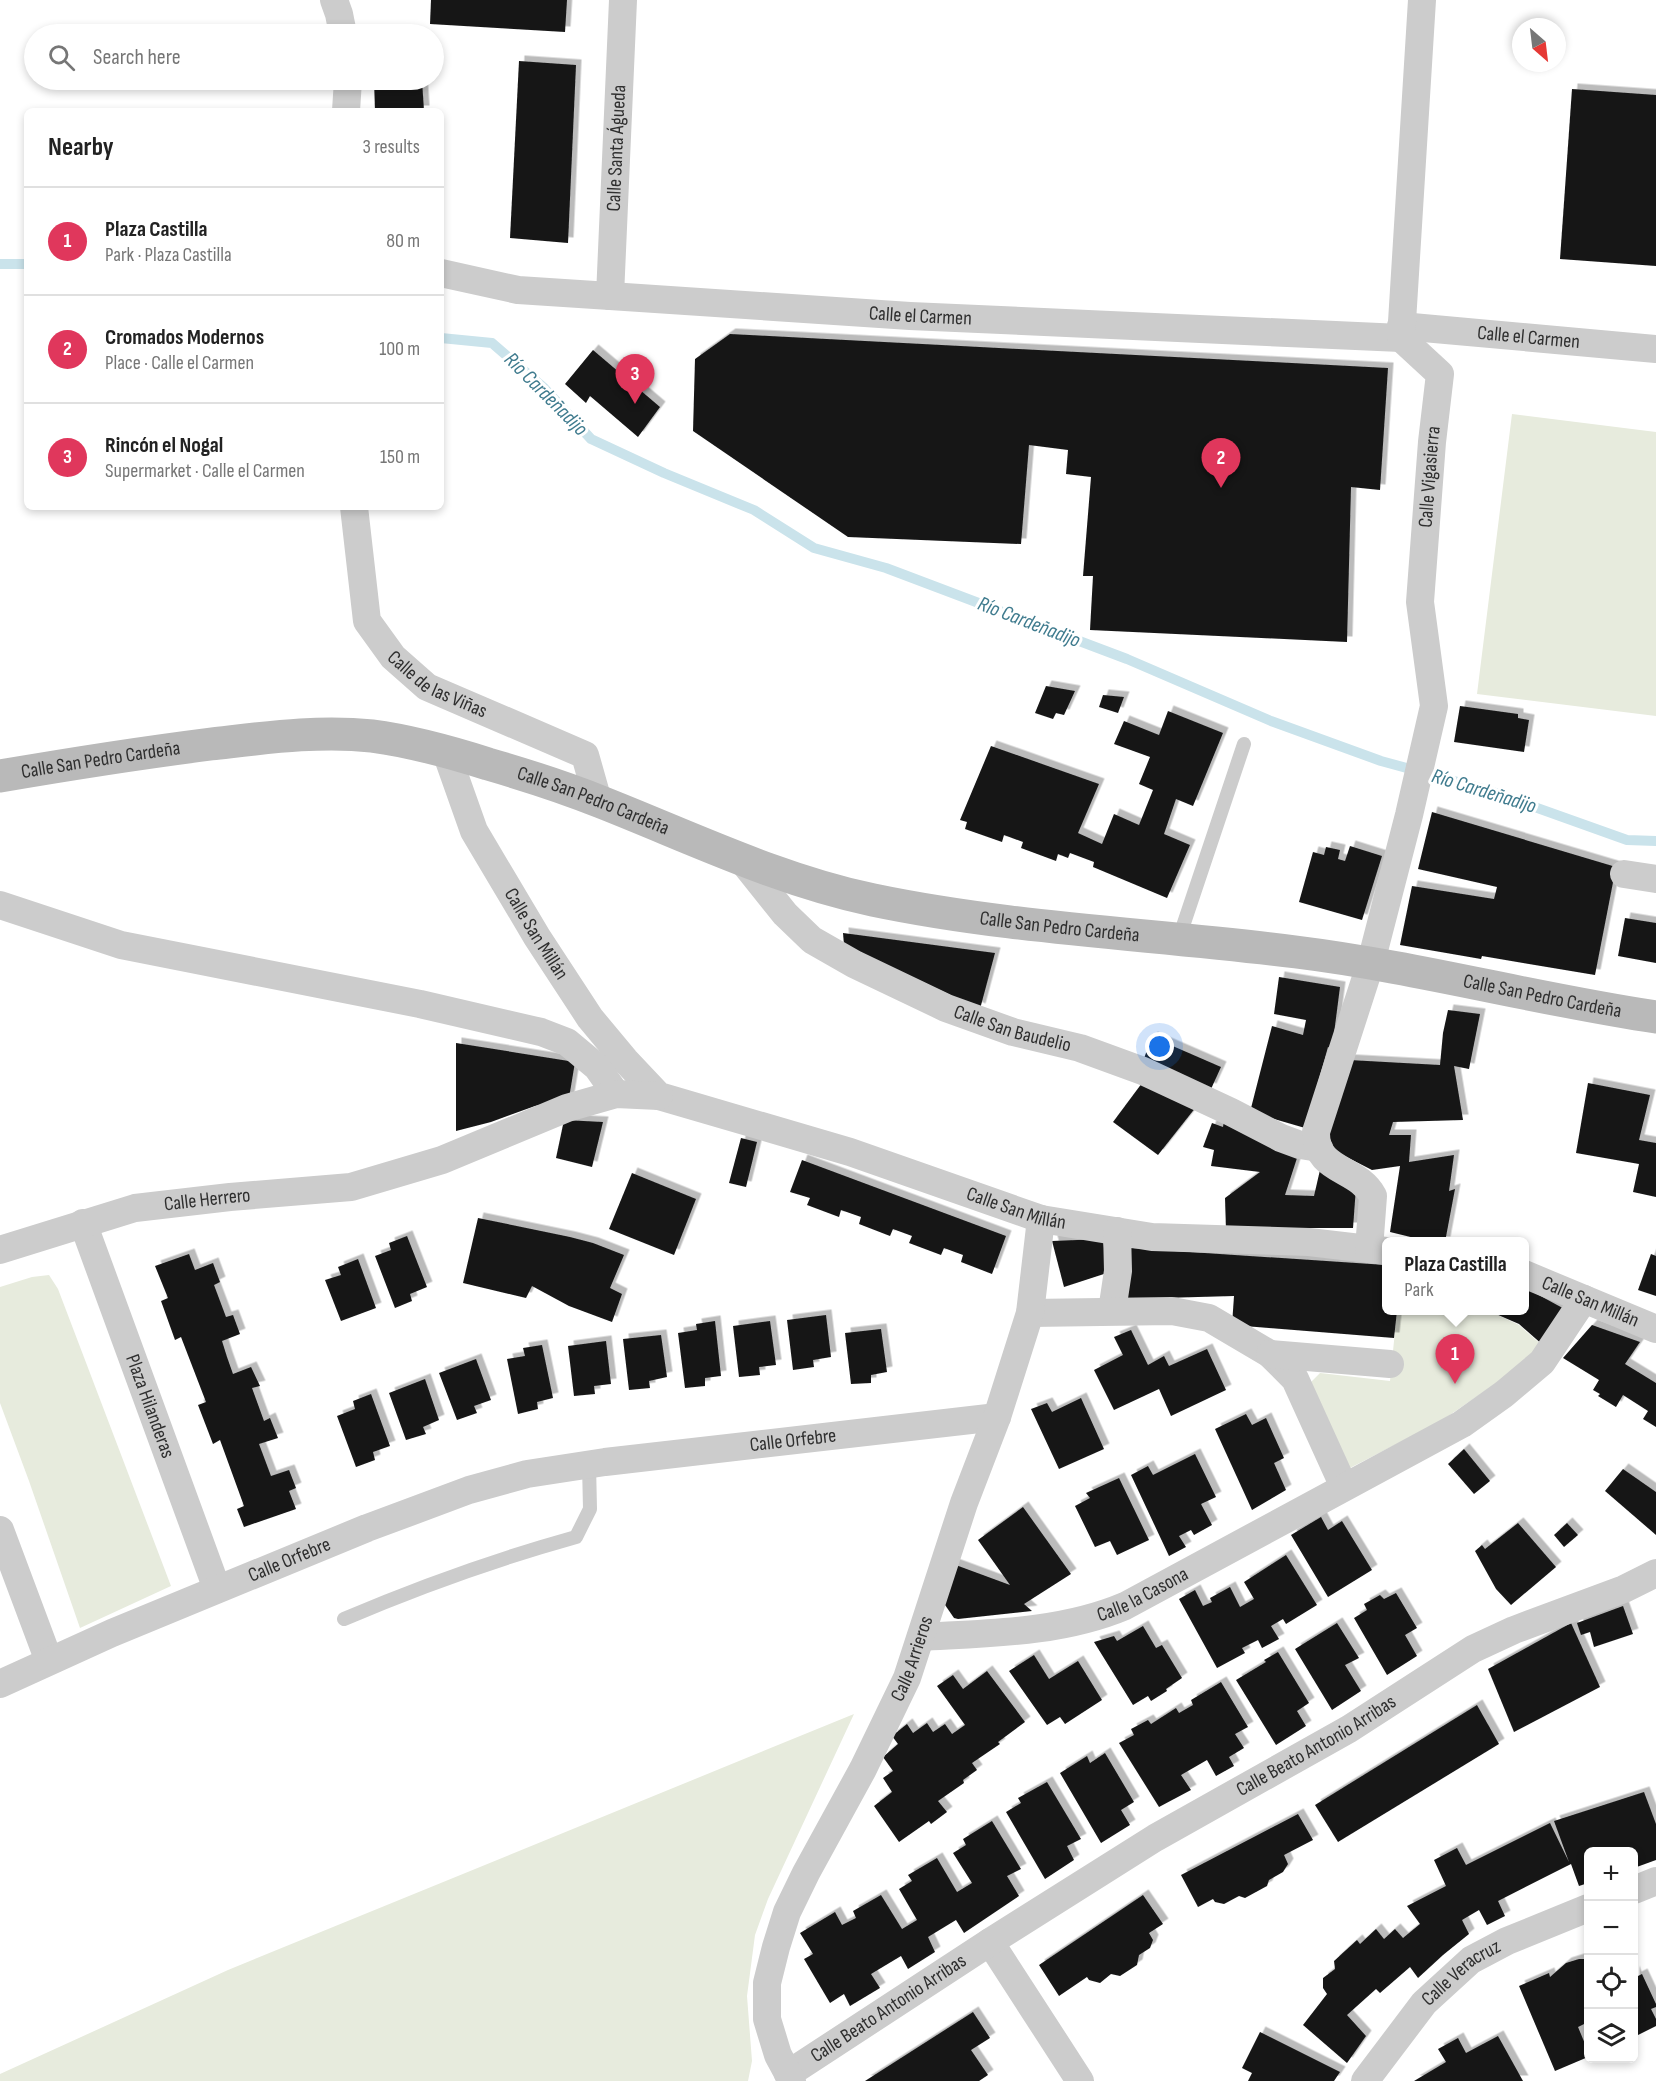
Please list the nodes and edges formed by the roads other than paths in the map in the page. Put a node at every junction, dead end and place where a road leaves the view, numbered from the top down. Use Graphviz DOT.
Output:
graph roads {
  1 [pos="334,0"];
  2 [pos="623,0"];
  3 [pos="1422,0"];
  4 [pos="341,24"];
  5 [pos="347,90"];
  6 [pos="346,108"];
  7 [pos="444,274"];
  8 [pos="610,296"];
  9 [pos="1401,332"];
  10 [pos="1656,349"];
  11 [pos="354,510"];
  12 [pos="1244,744"];
  13 [pos="446,752"];
  14 [pos="0,776"];
  15 [pos="598,801"];
  16 [pos="741,859"];
  17 [pos="1624,874"];
  18 [pos="1656,879"];
  19 [pos="0,905"];
  20 [pos="1179,938"];
  21 [pos="1371,962"];
  22 [pos="1656,1017"];
  23 [pos="616,1094"];
  24 [pos="659,1096"];
  25 [pos="1318,1148"];
  26 [pos="419,1168"];
  27 [pos="1041,1219"];
  28 [pos="83,1223"];
  29 [pos="1117,1230"];
  30 [pos="0,1250"];
  31 [pos="1378,1250"];
  32 [pos="1529,1276"];
  33 [pos="1584,1299"];
  34 [pos="1112,1311"];
  35 [pos="1030,1313"];
  36 [pos="1656,1329"];
  37 [pos="1270,1354"];
  38 [pos="1390,1364"];
  39 [pos="997,1417"];
  40 [pos="589,1464"];
  41 [pos="1344,1487"];
  42 [pos="0,1530"];
  43 [pos="1656,1573"];
  44 [pos="218,1589"];
  45 [pos="344,1619"];
  46 [pos="921,1637"];
  47 [pos="49,1661"];
  48 [pos="0,1684"];
  49 [pos="1656,1881"];
  50 [pos="1638,1888"];
  51 [pos="1584,1910"];
  52 [pos="990,1942"];
  53 [pos="790,2077"];
  54 [pos="1080,2081"];
  55 [pos="1365,2081"];
  1 -- 4 [label="street"];
  2 -- 8 [label="street, Calle Santa Águeda"];
  3 -- 9 [label="street"];
  5 -- 6 [label="street"];
  7 -- 8 [label="street, Calle el Carmen"];
  8 -- 9 [label="street, Calle el Carmen"];
  9 -- 10 [label="street, Calle el Carmen"];
  9 -- 21 [label="street, Calle Vigasierra"];
  11 -- 15 [label="street, Calle de las Viñas"];
  12 -- 20 [label="lane"];
  13 -- 14 [label="main road, Calle San Pedro Cardeña"];
  13 -- 15 [label="main road, Calle San Pedro Cardeña"];
  13 -- 24 [label="street, Calle San Millán"];
  15 -- 16 [label="main road, Calle San Pedro Cardeña"];
  16 -- 20 [label="main road, Calle San Pedro Cardeña"];
  16 -- 25 [label="street, Calle San Baudelio"];
  17 -- 18 [label="street"];
  19 -- 23 [label="street"];
  20 -- 21 [label="main road, Calle San Pedro Cardeña"];
  21 -- 22 [label="main road, Calle San Pedro Cardeña"];
  21 -- 25 [label="street"];
  23 -- 24 [label="street, Calle San Millán"];
  23 -- 26 [label="street, Calle San Millán"];
  24 -- 27 [label="street, Calle San Millán"];
  25 -- 31 [label="street"];
  26 -- 28 [label="street, Calle Herrero"];
  27 -- 29 [label="street, Calle San Millán"];
  27 -- 35 [label="street, Calle Arrieros"];
  28 -- 30 [label="street, Calle Herrero"];
  28 -- 44 [label="street, Plaza Hilanderas"];
  29 -- 31 [label="street, Calle San Millán"];
  29 -- 34 [label="street"];
  32 -- 33 [label="street, Calle San Millán"];
  33 -- 36 [label="street, Calle San Millán"];
  33 -- 41 [label="street, Calle la Casona"];
  34 -- 35 [label="street"];
  34 -- 37 [label="street"];
  35 -- 39 [label="street, Calle Arrieros"];
  37 -- 38 [label="street"];
  37 -- 41 [label="street"];
  39 -- 40 [label="street, Calle Orfebre"];
  39 -- 46 [label="street, Calle Arrieros"];
  40 -- 44 [label="street, Calle Orfebre"];
  40 -- 45 [label="lane"];
  41 -- 46 [label="street, Calle la Casona"];
  42 -- 47 [label="street"];
  43 -- 52 [label="street, Calle Beato Antonio Arribas"];
  44 -- 47 [label="street, Calle Orfebre"];
  46 -- 53 [label="street, Calle Arrieros"];
  47 -- 48 [label="street, Calle Orfebre"];
  49 -- 50 [label="street"];
  51 -- 55 [label="street, Calle Veracruz"];
  52 -- 53 [label="street, Calle Beato Antonio Arribas"];
  52 -- 54 [label="street"];
}
